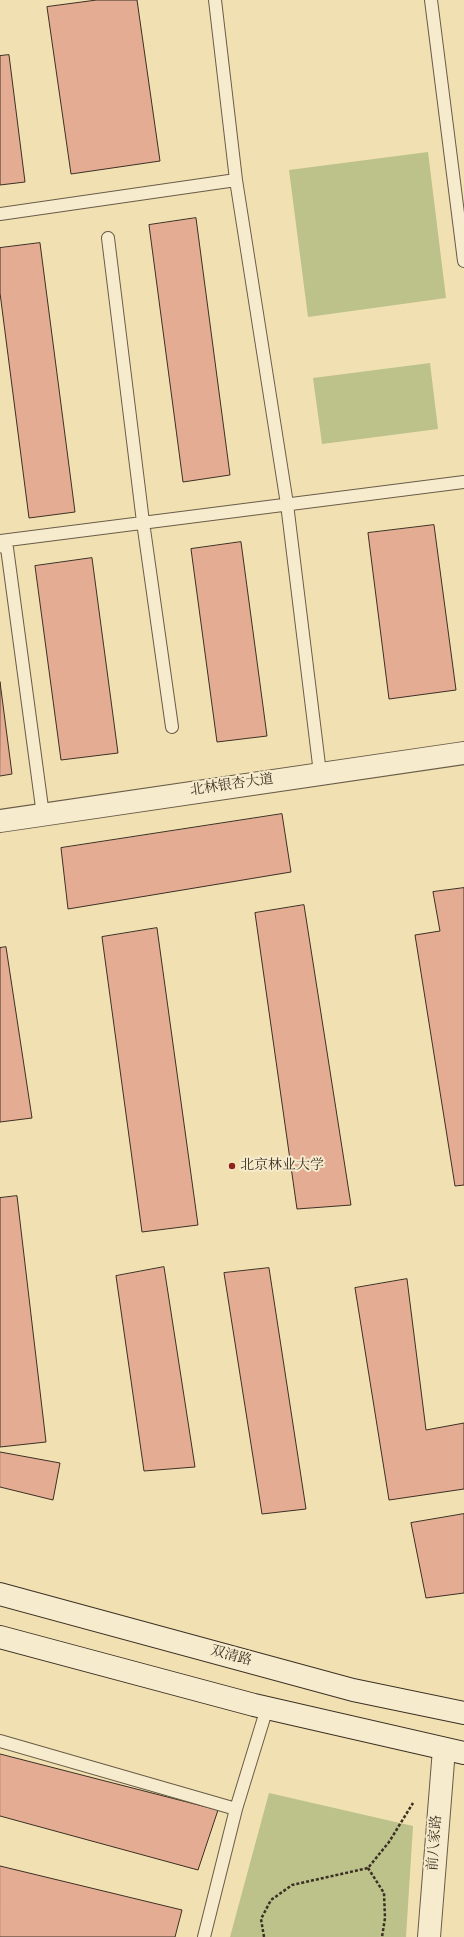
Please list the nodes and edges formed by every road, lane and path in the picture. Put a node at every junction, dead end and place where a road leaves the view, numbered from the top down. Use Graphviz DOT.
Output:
graph roads {
  1 [pos="215,0"];
  2 [pos="431,0"];
  3 [pos="236,180"];
  4 [pos="0,214"];
  5 [pos="108,238"];
  6 [pos="464,260"];
  7 [pos="464,482"];
  8 [pos="287,504"];
  9 [pos="143,522"];
  10 [pos="0,541"];
  11 [pos="0,546"];
  12 [pos="172,727"];
  13 [pos="464,753"];
  14 [pos="320,773"];
  15 [pos="43,815"];
  16 [pos="0,821"];
  17 [pos="0,1594"];
  18 [pos="0,1637"];
  19 [pos="267,1708"];
  20 [pos="464,1713"];
  21 [pos="0,1741"];
  22 [pos="454,1751"];
  23 [pos="414,1801"];
  24 [pos="236,1808"];
  25 [pos="368,1868"];
  26 [pos="204,1937"];
  27 [pos="264,1937"];
  28 [pos="382,1937"];
  29 [pos="429,1937"];
  1 -- 3 [label="lane"];
  2 -- 6 [label="lane"];
  3 -- 4 [label="lane"];
  3 -- 8 [label="lane"];
  5 -- 9 [label="lane"];
  7 -- 8 [label="lane"];
  8 -- 9 [label="lane"];
  8 -- 14 [label="lane"];
  9 -- 10 [label="lane"];
  9 -- 12 [label="lane"];
  11 -- 15 [label="lane"];
  13 -- 14 [label="main road, 北林银杏大道"];
  14 -- 15 [label="main road, 北林银杏大道"];
  15 -- 16 [label="main road, 北林银杏大道"];
  17 -- 20 [label="main road, 双清路"];
  18 -- 19 [label="main road"];
  19 -- 22 [label="main road"];
  19 -- 24 [label="lane"];
  21 -- 24 [label="lane"];
  22 -- 29 [label="main road, 前八家路"];
  23 -- 25 [label="path"];
  24 -- 26 [label="lane"];
  25 -- 27 [label="path"];
  25 -- 28 [label="path"];
}
